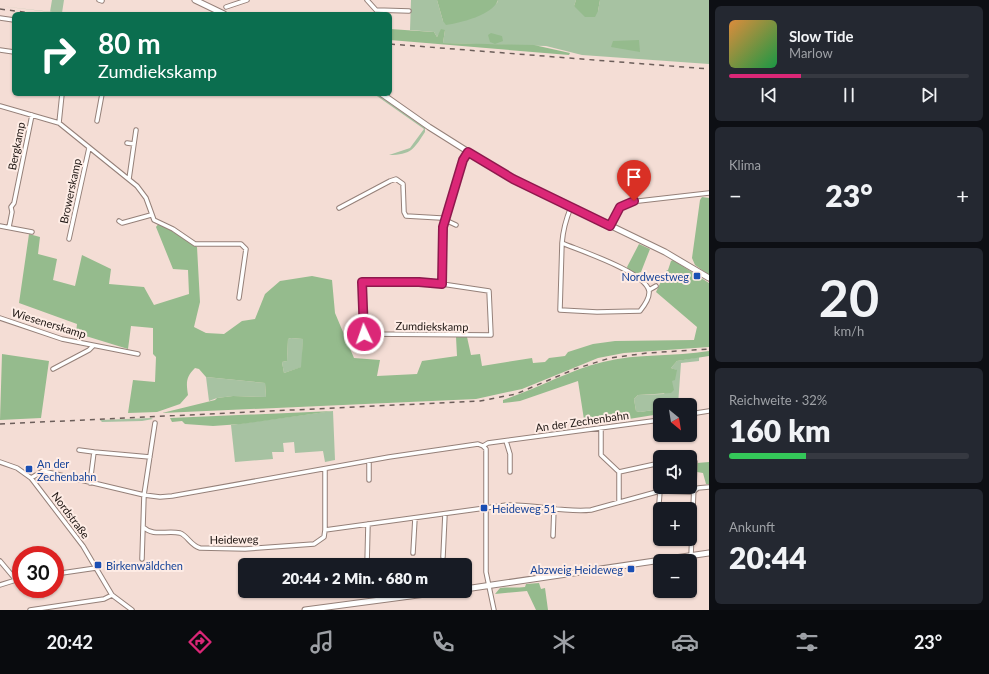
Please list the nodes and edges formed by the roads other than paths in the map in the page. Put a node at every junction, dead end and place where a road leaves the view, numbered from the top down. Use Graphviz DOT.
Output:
graph roads {
  1 [pos="196,0"];
  2 [pos="246,0"];
  3 [pos="367,0"];
  4 [pos="226,7"];
  5 [pos="409,11"];
  6 [pos="220,12"];
  7 [pos="0,18"];
  8 [pos="12,20"];
  9 [pos="0,50"];
  10 [pos="12,52"];
  11 [pos="62,96"];
  12 [pos="102,96"];
  13 [pos="385,96"];
  14 [pos="0,106"];
  15 [pos="32,114"];
  16 [pos="97,120"];
  17 [pos="59,123"];
  18 [pos="136,130"];
  19 [pos="127,143"];
  20 [pos="134,144"];
  21 [pos="89,148"];
  22 [pos="468,152"];
  23 [pos="129,179"];
  24 [pos="709,193"];
  25 [pos="571,207"];
  26 [pos="339,208"];
  27 [pos="151,214"];
  28 [pos="445,219"];
  29 [pos="119,221"];
  30 [pos="456,225"];
  31 [pos="0,226"];
  32 [pos="610,226"];
  33 [pos="9,227"];
  34 [pos="32,232"];
  35 [pos="69,239"];
  36 [pos="562,242"];
  37 [pos="709,278"];
  38 [pos="442,284"];
  39 [pos="656,286"];
  40 [pos="649,290"];
  41 [pos="239,298"];
  42 [pos="0,318"];
  43 [pos="93,346"];
  44 [pos="138,354"];
  45 [pos="53,369"];
  46 [pos="709,411"];
  47 [pos="697,413"];
  48 [pos="653,421"];
  49 [pos="155,423"];
  50 [pos="601,428"];
  51 [pos="506,441"];
  52 [pos="483,446"];
  53 [pos="79,450"];
  54 [pos="94,452"];
  55 [pos="150,457"];
  56 [pos="370,461"];
  57 [pos="0,462"];
  58 [pos="653,465"];
  59 [pos="325,469"];
  60 [pos="510,472"];
  61 [pos="619,472"];
  62 [pos="31,478"];
  63 [pos="369,480"];
  64 [pos="90,482"];
  65 [pos="709,487"];
  66 [pos="697,489"];
  67 [pos="653,493"];
  68 [pos="693,494"];
  69 [pos="144,495"];
  70 [pos="619,502"];
  71 [pos="485,508"];
  72 [pos="554,508"];
  73 [pos="445,514"];
  74 [pos="415,518"];
  75 [pos="368,524"];
  76 [pos="143,527"];
  77 [pos="325,530"];
  78 [pos="553,536"];
  79 [pos="413,553"];
  80 [pos="709,553"];
  81 [pos="691,554"];
  82 [pos="697,555"];
  83 [pos="443,557"];
  84 [pos="367,558"];
  85 [pos="142,559"];
  86 [pos="0,561"];
  87 [pos="653,562"];
  88 [pos="96,568"];
  89 [pos="64,573"];
  90 [pos="12,575"];
  91 [pos="12,581"];
  92 [pos="0,585"];
  93 [pos="489,586"];
  94 [pos="472,588"];
  95 [pos="112,595"];
  96 [pos="395,598"];
  97 [pos="30,610"];
  98 [pos="132,610"];
  99 [pos="305,610"];
  100 [pos="494,610"];
  1 -- 6 [label="main road"];
  2 -- 4 [label="street"];
  3 -- 5 [label="street"];
  7 -- 8 [label="street"];
  9 -- 10 [label="street"];
  11 -- 17 [label="street"];
  12 -- 16 [label="street"];
  13 -- 22 [label="main road"];
  14 -- 15 [label="street, Browerskamp"];
  15 -- 17 [label="street, Browerskamp"];
  15 -- 33 [label="street, Bergkamp"];
  17 -- 21 [label="street, Browerskamp"];
  18 -- 20 [label="street"];
  19 -- 20 [label="street"];
  20 -- 23 [label="street"];
  21 -- 23 [label="street, Browerskamp"];
  21 -- 35 [label="street, Browerskamp"];
  22 -- 25 [label="main road"];
  22 -- 28 [label="street"];
  23 -- 27 [label="street, Browerskamp"];
  24 -- 32 [label="street"];
  25 -- 32 [label="main road"];
  25 -- 36 [label="street"];
  26 -- 28 [label="street"];
  27 -- 29 [label="street"];
  27 -- 41 [label="street"];
  28 -- 30 [label="street"];
  28 -- 38 [label="street"];
  31 -- 33 [label="street"];
  32 -- 37 [label="main road"];
  33 -- 34 [label="street"];
  36 -- 40 [label="street"];
  36 -- 40 [label="street"];
  38 -- 38 [label="street, Zumdiekskamp"];
  39 -- 40 [label="street"];
  42 -- 43 [label="street, Wiesenerskamp"];
  43 -- 44 [label="street, Wiesenerskamp"];
  43 -- 45 [label="street, Wiesenerskamp"];
  46 -- 47 [label="street"];
  48 -- 50 [label="street, An der Zechenbahn"];
  49 -- 55 [label="street"];
  50 -- 51 [label="street, An der Zechenbahn"];
  50 -- 61 [label="street"];
  51 -- 52 [label="street, An der Zechenbahn"];
  51 -- 60 [label="street"];
  52 -- 56 [label="street, An der Zechenbahn"];
  52 -- 71 [label="street"];
  53 -- 54 [label="street"];
  54 -- 55 [label="street"];
  54 -- 64 [label="street"];
  55 -- 69 [label="street"];
  56 -- 59 [label="street, An der Zechenbahn"];
  56 -- 63 [label="street"];
  57 -- 62 [label="street, Nordstraße"];
  58 -- 61 [label="street"];
  59 -- 69 [label="street, An der Zechenbahn"];
  59 -- 77 [label="street"];
  61 -- 70 [label="street"];
  62 -- 64 [label="street, An der Zechenbahn"];
  62 -- 88 [label="street, Nordstraße"];
  64 -- 69 [label="street, An der Zechenbahn"];
  65 -- 66 [label="street"];
  67 -- 70 [label="street"];
  68 -- 81 [label="street"];
  69 -- 76 [label="street"];
  70 -- 72 [label="street"];
  71 -- 72 [label="street"];
  71 -- 73 [label="street"];
  71 -- 93 [label="street"];
  72 -- 78 [label="street"];
  73 -- 74 [label="street"];
  73 -- 83 [label="street"];
  74 -- 75 [label="street"];
  74 -- 79 [label="street"];
  75 -- 77 [label="street"];
  75 -- 84 [label="street"];
  76 -- 77 [label="street, Heideweg"];
  76 -- 85 [label="street"];
  80 -- 82 [label="main road"];
  86 -- 90 [label="street"];
  87 -- 93 [label="main road"];
  88 -- 89 [label="street"];
  88 -- 95 [label="street, Nordstraße"];
  91 -- 92 [label="street"];
  93 -- 94 [label="main road"];
  93 -- 100 [label="street"];
  95 -- 97 [label="street"];
  95 -- 98 [label="street, Nordstraße"];
  96 -- 99 [label="main road"];
}
